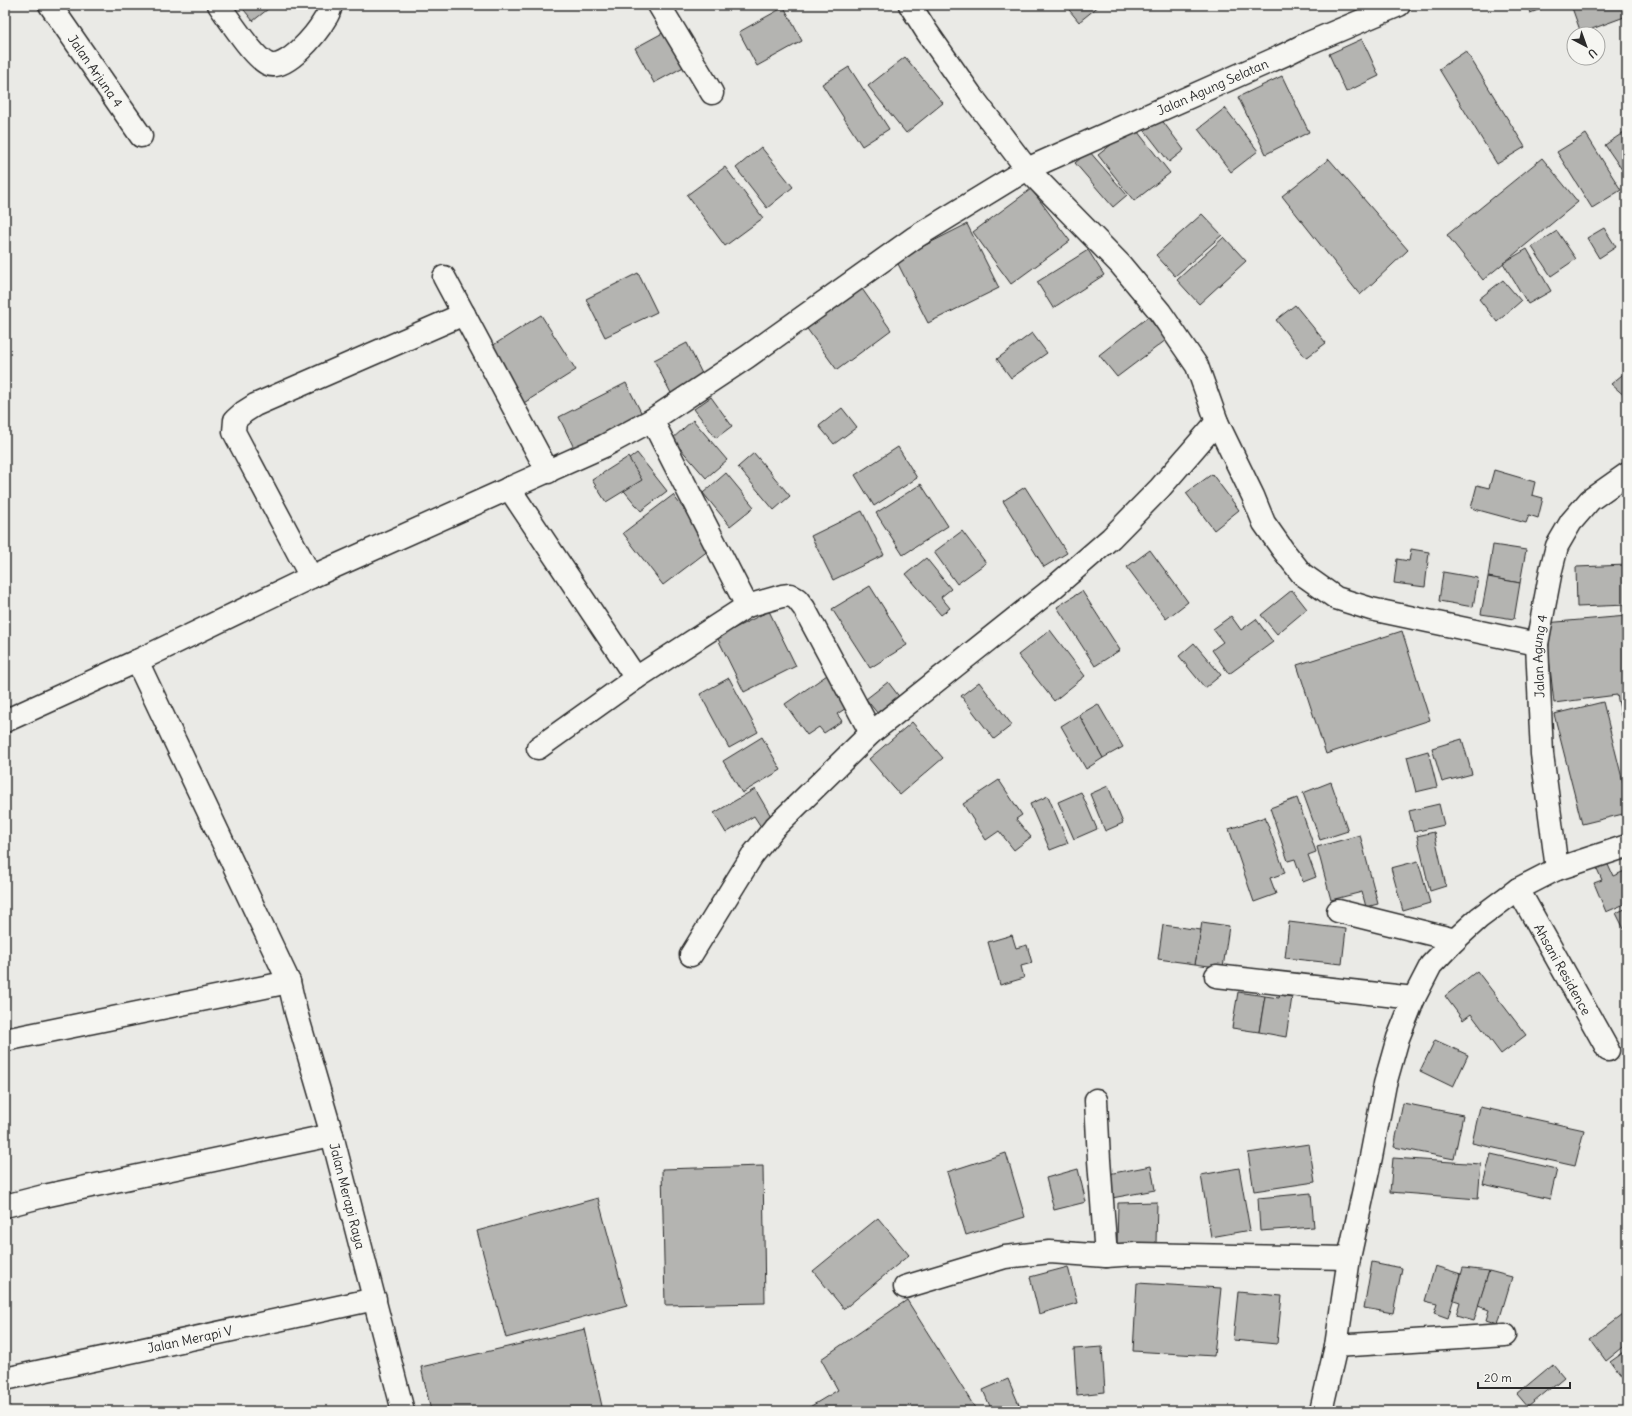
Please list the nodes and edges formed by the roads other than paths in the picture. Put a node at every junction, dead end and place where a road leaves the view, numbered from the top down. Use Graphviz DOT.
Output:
graph roads {
  1 [pos="50,5"];
  2 [pos="218,5"];
  3 [pos="332,5"];
  4 [pos="659,5"];
  5 [pos="910,5"];
  6 [pos="1399,5"];
  7 [pos="712,93"];
  8 [pos="141,136"];
  9 [pos="1027,168"];
  10 [pos="444,277"];
  11 [pos="464,314"];
  12 [pos="652,420"];
  13 [pos="1217,422"];
  14 [pos="548,472"];
  15 [pos="1627,474"];
  16 [pos="509,488"];
  17 [pos="311,577"];
  18 [pos="747,606"];
  19 [pos="1537,644"];
  20 [pos="137,662"];
  21 [pos="636,678"];
  22 [pos="5,721"];
  23 [pos="871,733"];
  24 [pos="538,748"];
  25 [pos="1627,846"];
  26 [pos="1557,869"];
  27 [pos="1518,889"];
  28 [pos="1338,911"];
  29 [pos="1455,940"];
  30 [pos="691,955"];
  31 [pos="1216,976"];
  32 [pos="289,982"];
  33 [pos="1414,998"];
  34 [pos="5,1040"];
  35 [pos="1608,1050"];
  36 [pos="1096,1100"];
  37 [pos="332,1136"];
  38 [pos="5,1206"];
  39 [pos="1106,1256"];
  40 [pos="1349,1258"];
  41 [pos="905,1287"];
  42 [pos="375,1299"];
  43 [pos="1505,1334"];
  44 [pos="1336,1346"];
  45 [pos="5,1379"];
  46 [pos="403,1411"];
  47 [pos="1321,1411"];
  1 -- 8 [label="street, Jalan Arjuna 4"];
  2 -- 3 [label="street"];
  4 -- 7 [label="street"];
  5 -- 9 [label="street"];
  6 -- 9 [label="street, Jalan Agung Selatan"];
  9 -- 12 [label="street, Jalan Agung Selatan"];
  9 -- 13 [label="street"];
  10 -- 11 [label="street"];
  11 -- 14 [label="street"];
  11 -- 17 [label="street"];
  12 -- 14 [label="street, Jalan Agung Selatan"];
  12 -- 18 [label="street"];
  13 -- 19 [label="street"];
  13 -- 23 [label="street"];
  14 -- 16 [label="street, Jalan Agung Selatan"];
  15 -- 19 [label="street, Jalan Agung 4"];
  16 -- 17 [label="street, Jalan Agung Selatan"];
  16 -- 21 [label="street"];
  17 -- 20 [label="street, Jalan Agung Selatan"];
  18 -- 21 [label="street"];
  18 -- 23 [label="street"];
  19 -- 26 [label="street, Jalan Agung 4"];
  20 -- 22 [label="street, Jalan Agung Selatan"];
  20 -- 32 [label="street, Jalan Merapi Raya"];
  21 -- 24 [label="street"];
  23 -- 30 [label="street"];
  25 -- 26 [label="street"];
  26 -- 27 [label="street"];
  27 -- 29 [label="street"];
  27 -- 35 [label="street, Ahsani Residence"];
  28 -- 29 [label="street"];
  29 -- 33 [label="street"];
  31 -- 33 [label="street"];
  32 -- 34 [label="street"];
  32 -- 37 [label="street, Jalan Merapi Raya"];
  33 -- 40 [label="street"];
  36 -- 39 [label="street"];
  37 -- 38 [label="street"];
  37 -- 42 [label="street, Jalan Merapi Raya"];
  39 -- 40 [label="street"];
  39 -- 41 [label="street"];
  40 -- 44 [label="street"];
  42 -- 45 [label="street, Jalan Merapi V"];
  42 -- 46 [label="street, Jalan Merapi Raya"];
  43 -- 44 [label="street"];
  44 -- 47 [label="street"];
}
